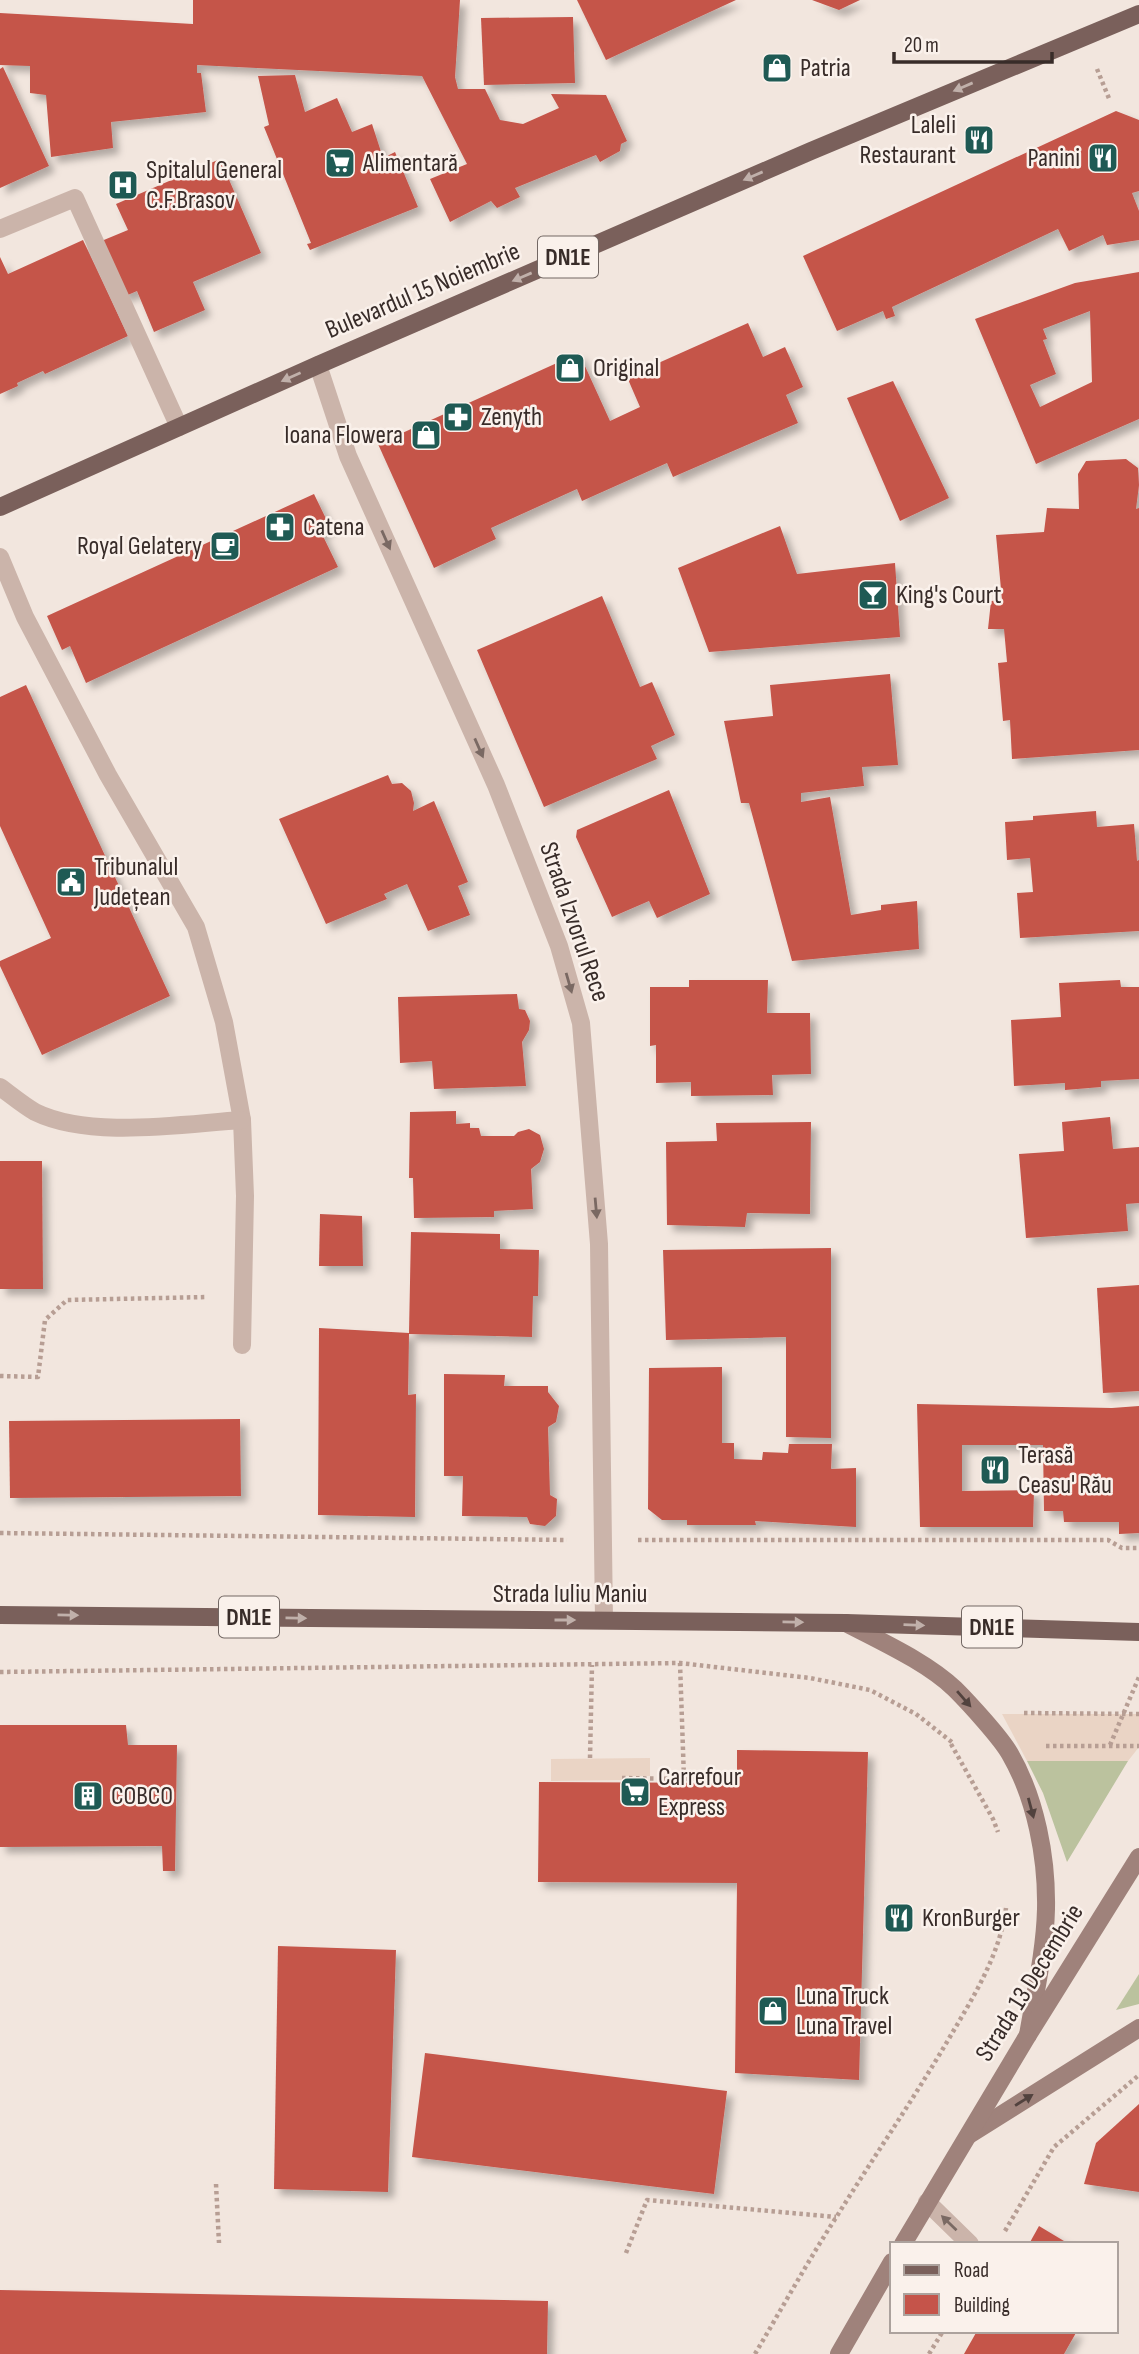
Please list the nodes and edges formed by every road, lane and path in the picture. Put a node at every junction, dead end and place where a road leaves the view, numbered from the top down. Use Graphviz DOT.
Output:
graph roads {
  1 [pos="1139,14"];
  2 [pos="0,229"];
  3 [pos="318,365"];
  4 [pos="179,427"];
  5 [pos="0,507"];
  6 [pos="0,557"];
  7 [pos="0,1087"];
  8 [pos="242,1120"];
  9 [pos="243,1297"];
  10 [pos="242,1345"];
  11 [pos="0,1376"];
  12 [pos="0,1615"];
  13 [pos="604,1620"];
  14 [pos="846,1623"];
  15 [pos="1139,1632"];
  16 [pos="680,1663"];
  17 [pos="592,1665"];
  18 [pos="0,1672"];
  19 [pos="1139,1678"];
  20 [pos="951,1743"];
  21 [pos="1110,1745"];
  22 [pos="1004,1746"];
  23 [pos="1139,1746"];
  24 [pos="590,1758"];
  25 [pos="650,1776"];
  26 [pos="622,1778"];
  27 [pos="684,1779"];
  28 [pos="663,1780"];
  29 [pos="727,1783"];
  30 [pos="998,1832"];
  31 [pos="1139,1857"];
  32 [pos="1008,1897"];
  33 [pos="1139,2028"];
  34 [pos="1028,2035"];
  35 [pos="1139,2075"];
  36 [pos="966,2137"];
  37 [pos="216,2184"];
  38 [pos="927,2202"];
  39 [pos="836,2217"];
  40 [pos="1003,2233"];
  41 [pos="904,2242"];
  42 [pos="968,2242"];
  43 [pos="219,2243"];
  44 [pos="626,2253"];
  45 [pos="890,2265"];
  46 [pos="942,2333"];
  47 [pos="755,2354"];
  48 [pos="839,2354"];
  49 [pos="929,2354"];
  1 -- 3 [label="main road, Bulevardul 15 Noiembrie / DN1E, one-way"];
  2 -- 4 [label="street"];
  3 -- 4 [label="main road, Bulevardul 15 Noiembrie / DN1E, one-way"];
  3 -- 13 [label="street, Strada Izvorul Rece, one-way"];
  4 -- 5 [label="main road, Bulevardul 15 Noiembrie / DN1E"];
  6 -- 8 [label="street"];
  7 -- 8 [label="street"];
  8 -- 9 [label="street"];
  9 -- 10 [label="street"];
  9 -- 11 [label="path"];
  12 -- 13 [label="main road, Strada Iuliu Maniu / DN1E, one-way"];
  13 -- 14 [label="main road, Strada Iuliu Maniu / DN1E, one-way"];
  14 -- 15 [label="main road, Strada Iuliu Maniu / DN1E, one-way"];
  14 -- 22 [label="main road, one-way"];
  16 -- 17 [label="path"];
  16 -- 20 [label="path"];
  16 -- 27 [label="path"];
  17 -- 18 [label="path"];
  17 -- 24 [label="path"];
  19 -- 21 [label="path"];
  20 -- 22 [label="path"];
  20 -- 30 [label="path"];
  21 -- 22 [label="path"];
  21 -- 23 [label="path"];
  22 -- 34 [label="main road, one-way"];
  25 -- 28 [label="path"];
  26 -- 28 [label="path"];
  27 -- 28 [label="path"];
  27 -- 29 [label="path"];
  31 -- 34 [label="main road, Strada 13 Decembrie"];
  32 -- 39 [label="path"];
  36 -- 33 [label="main road, Strada 13 Decembrie, one-way"];
  34 -- 36 [label="main road, Strada 13 Decembrie"];
  35 -- 40 [label="path"];
  36 -- 38 [label="main road, Strada 13 Decembrie"];
  37 -- 43 [label="path"];
  38 -- 41 [label="main road, Strada 13 Decembrie"];
  42 -- 38 [label="street, one-way"];
  39 -- 44 [label="path"];
  39 -- 47 [label="path"];
  45 -- 48 [label="main road"];
  46 -- 49 [label="path"];
}
